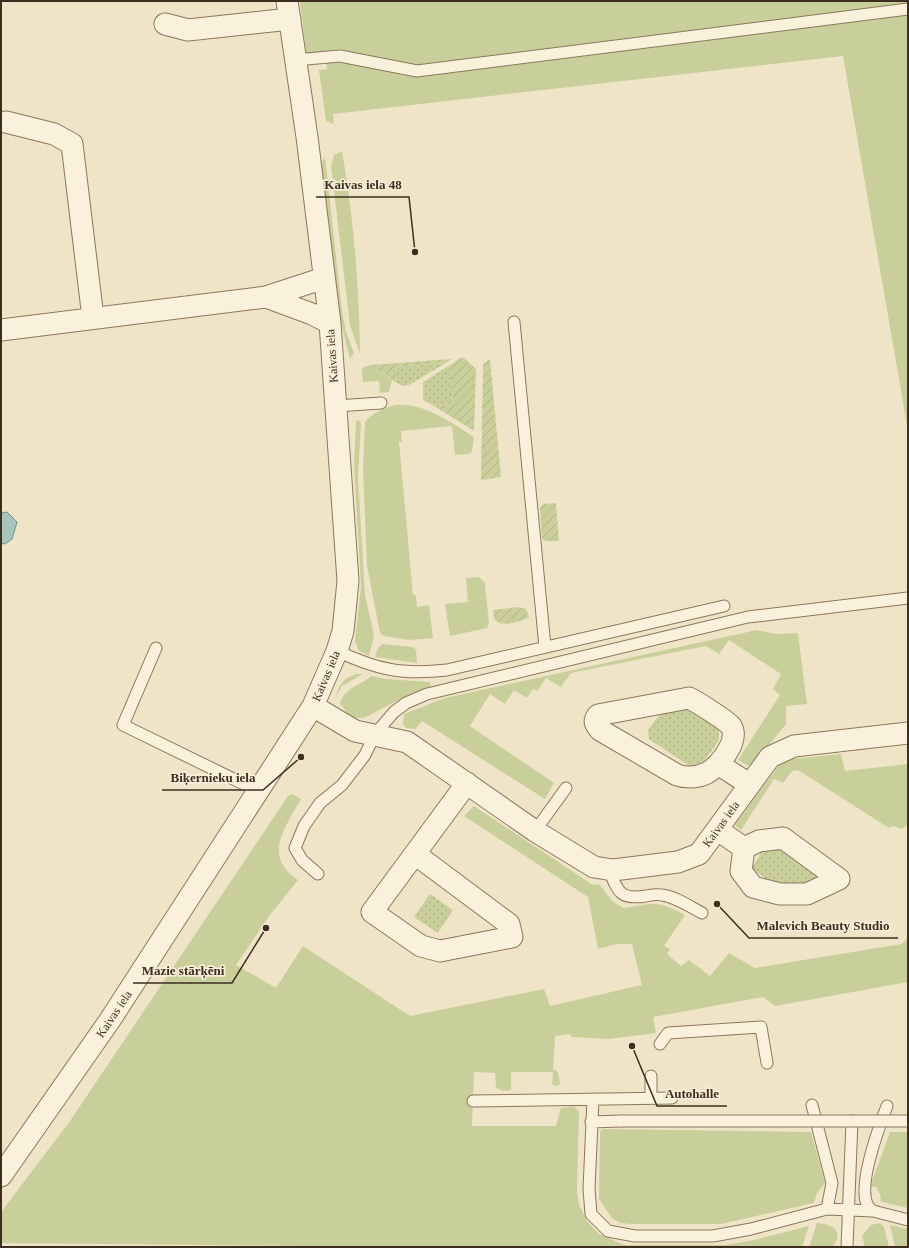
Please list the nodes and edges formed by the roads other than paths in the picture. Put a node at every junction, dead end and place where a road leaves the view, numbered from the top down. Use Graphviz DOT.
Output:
graph roads {
  1 [pos="908,9"];
  2 [pos="288,10"];
  3 [pos="165,24"];
  4 [pos="295,60"];
  5 [pos="6,122"];
  6 [pos="324,278"];
  7 [pos="266,297"];
  8 [pos="93,318"];
  9 [pos="514,322"];
  10 [pos="330,323"];
  11 [pos="1,330"];
  12 [pos="381,403"];
  13 [pos="336,406"];
  14 [pos="908,598"];
  15 [pos="724,606"];
  16 [pos="545,647"];
  17 [pos="156,648"];
  18 [pos="337,651"];
  19 [pos="313,706"];
  20 [pos="908,733"];
  21 [pos="375,734"];
  22 [pos="718,764"];
  23 [pos="467,783"];
  24 [pos="749,784"];
  25 [pos="566,788"];
  26 [pos="258,791"];
  27 [pos="718,830"];
  28 [pos="535,831"];
  29 [pos="744,848"];
  30 [pos="415,854"];
  31 [pos="610,870"];
  32 [pos="318,874"];
  33 [pos="702,913"];
  34 [pos="660,1044"];
  35 [pos="767,1063"];
  36 [pos="651,1076"];
  37 [pos="651,1098"];
  38 [pos="672,1098"];
  39 [pos="592,1100"];
  40 [pos="473,1101"];
  41 [pos="812,1105"];
  42 [pos="887,1106"];
  43 [pos="852,1121"];
  44 [pos="908,1121"];
  45 [pos="591,1122"];
  46 [pos="1,1175"];
  47 [pos="827,1209"];
  48 [pos="848,1210"];
  49 [pos="873,1211"];
  50 [pos="908,1220"];
  51 [pos="847,1247"];
  1 -- 4 [label="lane"];
  2 -- 3 [label="street"];
  2 -- 4 [label="street, Kaivas iela"];
  4 -- 6 [label="street, Kaivas iela"];
  5 -- 8 [label="street"];
  6 -- 7 [label="street"];
  6 -- 10 [label="street, Kaivas iela"];
  7 -- 8 [label="street"];
  7 -- 10 [label="street"];
  8 -- 11 [label="street"];
  9 -- 16 [label="lane"];
  10 -- 13 [label="street, Kaivas iela"];
  12 -- 13 [label="lane"];
  13 -- 18 [label="street, Kaivas iela"];
  14 -- 21 [label="lane"];
  15 -- 16 [label="lane"];
  16 -- 18 [label="lane"];
  17 -- 26 [label="lane"];
  18 -- 19 [label="street, Kaivas iela"];
  19 -- 21 [label="street, Kaivas iela"];
  19 -- 26 [label="street, Kaivas iela"];
  20 -- 24 [label="street, Kaivas iela"];
  21 -- 23 [label="street, Kaivas iela"];
  21 -- 32 [label="lane"];
  22 -- 22 [label="street"];
  22 -- 24 [label="street"];
  23 -- 28 [label="street, Kaivas iela"];
  23 -- 30 [label="street"];
  24 -- 27 [label="street, Kaivas iela"];
  25 -- 28 [label="lane"];
  26 -- 46 [label="street, Kaivas iela"];
  27 -- 29 [label="street"];
  27 -- 31 [label="street, Kaivas iela"];
  28 -- 31 [label="street, Kaivas iela"];
  30 -- 30 [label="street"];
  31 -- 33 [label="lane"];
  34 -- 35 [label="lane"];
  36 -- 37 [label="lane"];
  37 -- 38 [label="lane"];
  37 -- 39 [label="lane"];
  39 -- 40 [label="lane"];
  39 -- 45 [label="lane"];
  41 -- 47 [label="lane"];
  42 -- 49 [label="lane"];
  43 -- 44 [label="lane, bridge"];
  43 -- 45 [label="lane, bridge"];
  43 -- 48 [label="lane"];
  45 -- 47 [label="lane"];
  47 -- 48 [label="lane"];
  48 -- 49 [label="lane"];
  48 -- 51 [label="lane"];
  49 -- 50 [label="lane"];
}
